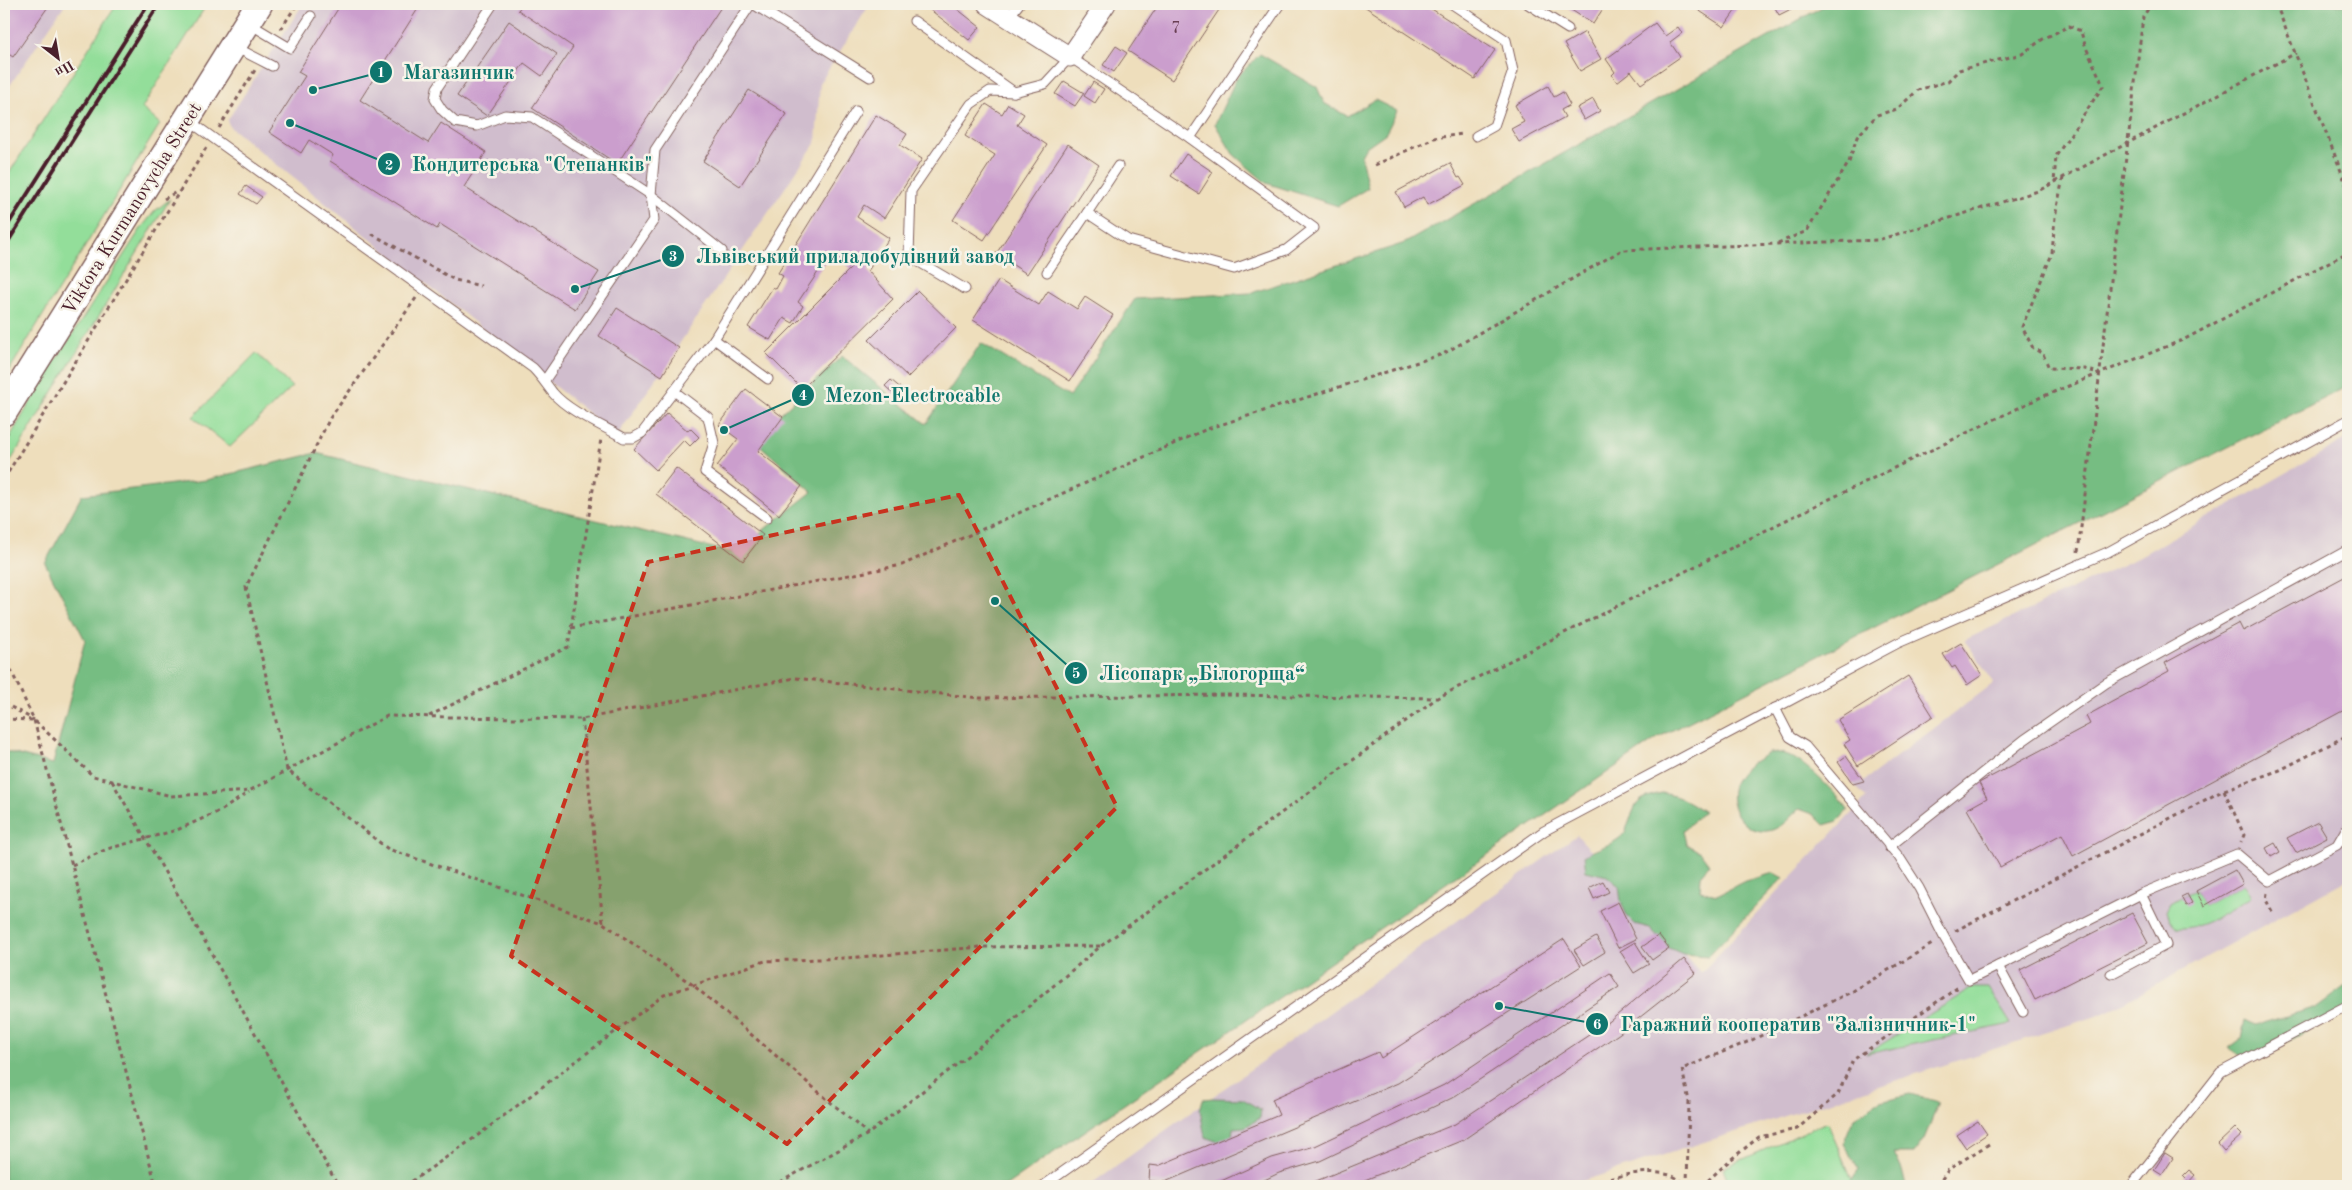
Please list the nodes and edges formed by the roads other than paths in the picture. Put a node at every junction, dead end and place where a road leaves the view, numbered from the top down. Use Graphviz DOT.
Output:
graph roads {
  1 [pos="493,4"];
  2 [pos="752,4"];
  3 [pos="987,4"];
  4 [pos="1106,4"];
  5 [pos="1280,4"];
  6 [pos="1452,4"];
  7 [pos="1528,4"];
  8 [pos="1013,11"];
  9 [pos="253,13"];
  10 [pos="311,16"];
  11 [pos="914,21"];
  12 [pos="1568,29"];
  13 [pos="233,46"];
  14 [pos="1070,57"];
  15 [pos="272,66"];
  16 [pos="870,77"];
  17 [pos="1014,92"];
  18 [pos="856,111"];
  19 [pos="188,120"];
  20 [pos="1476,136"];
  21 [pos="1190,138"];
  22 [pos="1118,166"];
  23 [pos="651,195"];
  24 [pos="1087,213"];
  25 [pos="722,251"];
  26 [pos="1047,272"];
  27 [pos="965,290"];
  28 [pos="714,339"];
  29 [pos="768,379"];
  30 [pos="545,380"];
  31 [pos="674,390"];
  32 [pos="4,412"];
  33 [pos="2348,420"];
  34 [pos="767,518"];
  35 [pos="2348,550"];
  36 [pos="1775,708"];
  37 [pos="2348,826"];
  38 [pos="1889,847"];
  39 [pos="2141,894"];
  40 [pos="1998,966"];
  41 [pos="2111,974"];
  42 [pos="2348,1005"];
  43 [pos="2023,1012"];
  44 [pos="1043,1186"];
  45 [pos="2131,1186"];
  1 -- 23 [label="lane"];
  2 -- 16 [label="lane"];
  2 -- 23 [label="lane"];
  3 -- 8 [label="street"];
  4 -- 14 [label="street"];
  5 -- 21 [label="lane"];
  6 -- 20 [label="lane"];
  7 -- 12 [label="lane"];
  8 -- 14 [label="street"];
  9 -- 10 [label="lane"];
  9 -- 13 [label="street, Viktora Kurmanovycha Street"];
  11 -- 17 [label="lane"];
  13 -- 15 [label="lane"];
  13 -- 19 [label="street, Viktora Kurmanovycha Street"];
  14 -- 17 [label="lane"];
  14 -- 21 [label="lane"];
  17 -- 27 [label="lane"];
  18 -- 28 [label="lane"];
  19 -- 30 [label="lane"];
  19 -- 32 [label="street, Viktora Kurmanovycha Street"];
  21 -- 24 [label="lane"];
  22 -- 24 [label="lane"];
  23 -- 25 [label="lane"];
  23 -- 30 [label="lane"];
  24 -- 26 [label="lane"];
  28 -- 29 [label="lane"];
  28 -- 31 [label="lane"];
  30 -- 31 [label="lane"];
  31 -- 34 [label="lane"];
  33 -- 36 [label="lane"];
  35 -- 38 [label="lane"];
  36 -- 38 [label="lane"];
  36 -- 44 [label="lane"];
  37 -- 39 [label="lane"];
  38 -- 40 [label="lane"];
  39 -- 40 [label="lane"];
  39 -- 41 [label="lane"];
  40 -- 43 [label="lane"];
  42 -- 45 [label="lane"];
}
